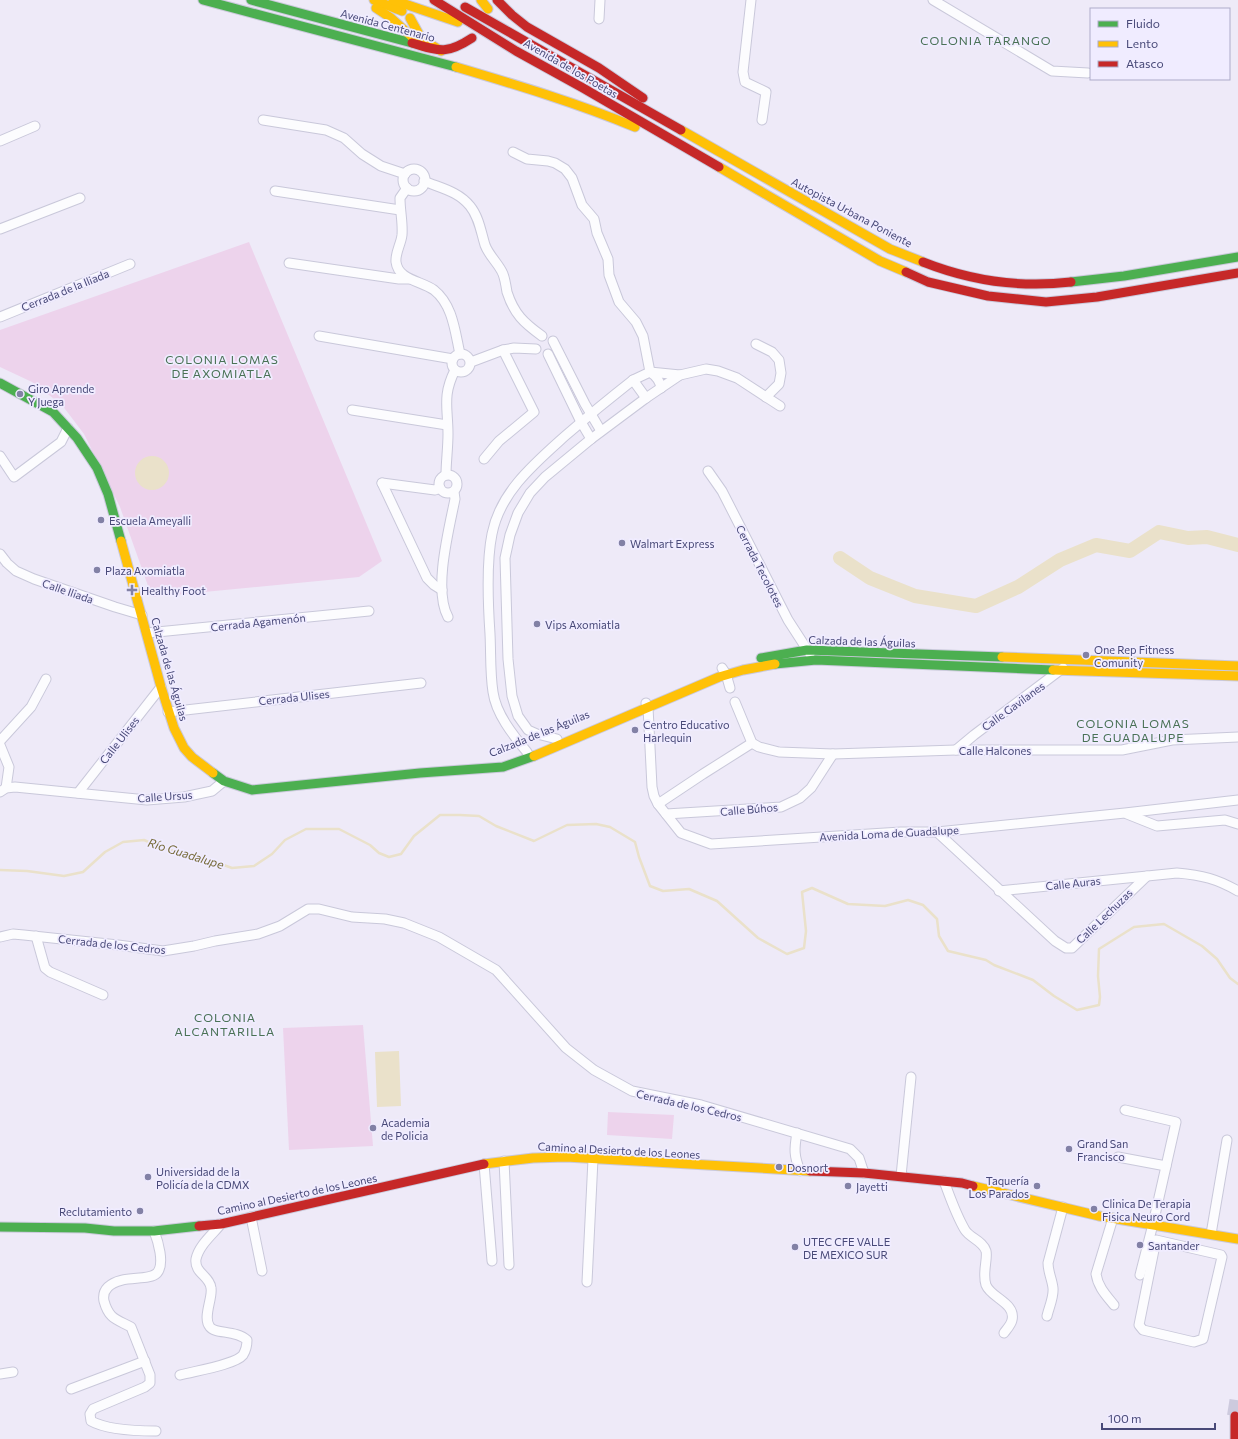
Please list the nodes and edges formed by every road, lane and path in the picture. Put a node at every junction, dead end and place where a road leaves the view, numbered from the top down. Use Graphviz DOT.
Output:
graph roads {
  1 [pos="203,0"];
  2 [pos="363,0"];
  3 [pos="374,0"];
  4 [pos="393,0"];
  5 [pos="434,0"];
  6 [pos="481,0"];
  7 [pos="497,0"];
  8 [pos="600,0"];
  9 [pos="751,0"];
  10 [pos="933,0"];
  11 [pos="213,3"];
  12 [pos="255,4"];
  13 [pos="460,4"];
  14 [pos="488,7"];
  15 [pos="410,18"];
  16 [pos="599,19"];
  17 [pos="280,20"];
  18 [pos="472,38"];
  19 [pos="492,40"];
  20 [pos="422,46"];
  21 [pos="441,51"];
  22 [pos="516,51"];
  23 [pos="1088,73"];
  24 [pos="659,118"];
  25 [pos="263,120"];
  26 [pos="762,120"];
  27 [pos="35,126"];
  28 [pos="0,141"];
  29 [pos="513,152"];
  30 [pos="697,154"];
  31 [pos="405,174"];
  32 [pos="424,181"];
  33 [pos="407,188"];
  34 [pos="275,191"];
  35 [pos="80,198"];
  36 [pos="400,210"];
  37 [pos="0,230"];
  38 [pos="1238,258"];
  39 [pos="289,263"];
  40 [pos="130,264"];
  41 [pos="1238,273"];
  42 [pos="409,279"];
  43 [pos="0,317"];
  44 [pos="319,336"];
  45 [pos="542,336"];
  46 [pos="553,341"];
  47 [pos="756,344"];
  48 [pos="536,349"];
  49 [pos="503,350"];
  50 [pos="548,354"];
  51 [pos="456,356"];
  52 [pos="471,362"];
  53 [pos="455,370"];
  54 [pos="650,372"];
  55 [pos="680,375"];
  56 [pos="633,380"];
  57 [pos="0,383"];
  58 [pos="660,388"];
  59 [pos="766,397"];
  60 [pos="646,398"];
  61 [pos="585,404"];
  62 [pos="780,406"];
  63 [pos="352,410"];
  64 [pos="575,410"];
  65 [pos="591,414"];
  66 [pos="581,422"];
  67 [pos="447,425"];
  68 [pos="68,428"];
  69 [pos="601,431"];
  70 [pos="591,439"];
  71 [pos="0,456"];
  72 [pos="484,459"];
  73 [pos="708,471"];
  74 [pos="446,475"];
  75 [pos="440,488"];
  76 [pos="454,492"];
  77 [pos="0,554"];
  78 [pos="442,590"];
  79 [pos="369,611"];
  80 [pos="142,615"];
  81 [pos="448,617"];
  82 [pos="147,633"];
  83 [pos="807,650"];
  84 [pos="816,660"];
  85 [pos="1070,660"];
  86 [pos="1238,666"];
  87 [pos="1061,670"];
  88 [pos="724,671"];
  89 [pos="1238,676"];
  90 [pos="46,679"];
  91 [pos="421,683"];
  92 [pos="160,687"];
  93 [pos="730,688"];
  94 [pos="735,702"];
  95 [pos="647,705"];
  96 [pos="168,712"];
  97 [pos="528,730"];
  98 [pos="514,736"];
  99 [pos="1238,738"];
  100 [pos="557,739"];
  101 [pos="0,741"];
  102 [pos="752,743"];
  103 [pos="0,745"];
  104 [pos="956,750"];
  105 [pos="527,752"];
  106 [pos="833,754"];
  107 [pos="483,767"];
  108 [pos="224,782"];
  109 [pos="3,790"];
  110 [pos="78,793"];
  111 [pos="1238,800"];
  112 [pos="658,804"];
  113 [pos="1125,813"];
  114 [pos="666,814"];
  115 [pos="1238,824"];
  116 [pos="936,832"];
  117 [pos="1147,876"];
  118 [pos="999,891"];
  119 [pos="1238,891"];
  120 [pos="36,936"];
  121 [pos="0,937"];
  122 [pos="103,995"];
  123 [pos="911,1077"];
  124 [pos="1125,1110"];
  125 [pos="798,1133"];
  126 [pos="1227,1140"];
  127 [pos="1118,1157"];
  128 [pos="593,1159"];
  129 [pos="504,1161"];
  130 [pos="484,1164"];
  131 [pos="1166,1166"];
  132 [pos="800,1171"];
  133 [pos="864,1173"];
  134 [pos="901,1176"];
  135 [pos="944,1181"];
  136 [pos="1063,1207"];
  137 [pos="251,1218"];
  138 [pos="1112,1218"];
  139 [pos="221,1224"];
  140 [pos="1153,1224"];
  141 [pos="0,1227"];
  142 [pos="154,1231"];
  143 [pos="1207,1233"];
  144 [pos="1238,1239"];
  145 [pos="1200,1249"];
  146 [pos="492,1261"];
  147 [pos="509,1265"];
  148 [pos="262,1271"];
  149 [pos="1140,1275"];
  150 [pos="587,1282"];
  151 [pos="1114,1305"];
  152 [pos="1047,1316"];
  153 [pos="1004,1334"];
  154 [pos="145,1361"];
  155 [pos="13,1372"];
  156 [pos="0,1374"];
  157 [pos="180,1375"];
  158 [pos="71,1389"];
  159 [pos="1235,1416"];
  160 [pos="156,1431"];
  161 [pos="1235,1439"];
  1 -- 11 [label="main road"];
  2 -- 20 [label="main road"];
  3 -- 19 [label="main road"];
  4 -- 19 [label="main road"];
  5 -- 22 [label="main road, Avenida de los Poetas"];
  6 -- 14 [label="main road"];
  7 -- 24 [label="main road"];
  8 -- 16 [label="street"];
  9 -- 26 [label="street"];
  10 -- 23 [label="street"];
  11 -- 12 [label="main road"];
  11 -- 17 [label="main road"];
  12 -- 17 [label="main road"];
  12 -- 20 [label="main road, Avenida Centenario"];
  13 -- 24 [label="main road, Avenida de los Poetas"];
  15 -- 21 [label="main road"];
  17 -- 30 [label="main road"];
  18 -- 21 [label="main road, Avenida Centenario"];
  19 -- 22 [label="main road"];
  20 -- 21 [label="main road, Avenida Centenario"];
  22 -- 30 [label="main road, Avenida de los Poetas"];
  24 -- 38 [label="main road, Autopista Urbana Poniente"];
  25 -- 31 [label="street"];
  27 -- 28 [label="street"];
  29 -- 54 [label="street"];
  30 -- 41 [label="main road"];
  31 -- 32 [label="street"];
  31 -- 33 [label="street"];
  32 -- 33 [label="street"];
  32 -- 45 [label="street"];
  33 -- 36 [label="street"];
  34 -- 36 [label="street"];
  35 -- 37 [label="street"];
  36 -- 42 [label="street"];
  39 -- 42 [label="street"];
  40 -- 43 [label="street, Cerrada de la Iliada"];
  42 -- 51 [label="street"];
  44 -- 51 [label="street"];
  45 -- 46 [label="street"];
  45 -- 48 [label="street"];
  46 -- 50 [label="street"];
  46 -- 61 [label="street"];
  47 -- 59 [label="street"];
  48 -- 49 [label="street"];
  48 -- 50 [label="street"];
  49 -- 52 [label="street"];
  49 -- 72 [label="street"];
  50 -- 64 [label="street"];
  51 -- 52 [label="street"];
  51 -- 53 [label="street"];
  52 -- 53 [label="street"];
  53 -- 67 [label="street"];
  54 -- 55 [label="street"];
  54 -- 56 [label="street"];
  54 -- 58 [label="street"];
  55 -- 58 [label="street"];
  55 -- 59 [label="street"];
  56 -- 60 [label="street"];
  56 -- 65 [label="street"];
  57 -- 68 [label="main road, Calzada de las Águilas"];
  58 -- 60 [label="street"];
  59 -- 62 [label="street"];
  60 -- 69 [label="street"];
  61 -- 64 [label="street"];
  61 -- 65 [label="street"];
  63 -- 67 [label="street"];
  64 -- 66 [label="street"];
  65 -- 66 [label="street"];
  65 -- 69 [label="street"];
  66 -- 70 [label="street"];
  66 -- 98 [label="street"];
  67 -- 74 [label="street"];
  68 -- 71 [label="street"];
  68 -- 80 [label="main road, Calzada de las Águilas"];
  69 -- 70 [label="street"];
  70 -- 97 [label="street"];
  73 -- 83 [label="street, Cerrada Tecolotes"];
  74 -- 75 [label="street"];
  74 -- 76 [label="street"];
  75 -- 76 [label="street"];
  75 -- 78 [label="street"];
  76 -- 78 [label="street"];
  77 -- 80 [label="street, Calle Iliada"];
  78 -- 81 [label="street"];
  79 -- 82 [label="street, Cerrada Agamenón"];
  80 -- 82 [label="main road, Calzada de las Águilas"];
  82 -- 92 [label="main road, Calzada de las Águilas"];
  83 -- 84 [label="street, Cerrada Tecolotes"];
  83 -- 85 [label="main road, Calzada de las Águilas"];
  83 -- 88 [label="main road, Calzada de las Águilas"];
  84 -- 87 [label="main road, Calzada de las Águilas"];
  84 -- 88 [label="main road, Calzada de las Águilas"];
  85 -- 86 [label="main road, Calzada de las Águilas"];
  85 -- 87 [label="street, Calle Gavilanes"];
  87 -- 89 [label="main road, Calzada de las Águilas"];
  87 -- 104 [label="street, Calle Gavilanes"];
  88 -- 93 [label="street"];
  88 -- 95 [label="main road, Calzada de las Águilas"];
  90 -- 101 [label="street"];
  91 -- 96 [label="street, Cerrada Ulises"];
  92 -- 96 [label="main road, Calzada de las Águilas"];
  92 -- 110 [label="street, Calle Ulises"];
  94 -- 102 [label="street"];
  95 -- 100 [label="main road, Calzada de las Águilas"];
  95 -- 107 [label="main road, Calzada de las Águilas"];
  95 -- 112 [label="street, Avenida Loma de Guadalupe"];
  96 -- 108 [label="main road, Calzada de las Águilas"];
  97 -- 98 [label="street"];
  97 -- 100 [label="street"];
  98 -- 105 [label="street"];
  99 -- 104 [label="street, Calle Halcones"];
  100 -- 105 [label="main road, Calzada de las Águilas"];
  102 -- 106 [label="street, Calle Halcones"];
  102 -- 112 [label="street"];
  103 -- 109 [label="street"];
  104 -- 106 [label="street, Calle Halcones"];
  105 -- 107 [label="main road, Calzada de las Águilas"];
  106 -- 114 [label="street, Calle Búhos"];
  107 -- 108 [label="main road, Calzada de las Águilas"];
  108 -- 110 [label="street, Calle Ursus"];
  109 -- 110 [label="street, Calle Ursus"];
  111 -- 113 [label="street, Avenida Loma de Guadalupe"];
  112 -- 114 [label="street, Avenida Loma de Guadalupe"];
  113 -- 115 [label="street"];
  113 -- 116 [label="street, Avenida Loma de Guadalupe"];
  114 -- 116 [label="street, Avenida Loma de Guadalupe"];
  116 -- 118 [label="street, Calle Lechuzas"];
  117 -- 118 [label="street, Calle Auras"];
  117 -- 118 [label="street, Calle Lechuzas"];
  117 -- 119 [label="street"];
  120 -- 121 [label="street, Cerrada de los Cedros"];
  120 -- 122 [label="street"];
  120 -- 125 [label="street, Cerrada de los Cedros"];
  123 -- 134 [label="street"];
  124 -- 131 [label="street"];
  125 -- 132 [label="street"];
  125 -- 133 [label="street, Cerrada de los Cedros"];
  126 -- 143 [label="street"];
  127 -- 131 [label="street"];
  128 -- 129 [label="main road, Camino al Desierto de los Leones"];
  128 -- 132 [label="main road, Camino al Desierto de los Leones"];
  128 -- 150 [label="street"];
  129 -- 130 [label="main road, Camino al Desierto de los Leones"];
  129 -- 147 [label="street"];
  130 -- 137 [label="main road, Camino al Desierto de los Leones"];
  130 -- 146 [label="street"];
  131 -- 140 [label="street"];
  132 -- 133 [label="main road, Camino al Desierto de los Leones"];
  133 -- 134 [label="main road, Camino al Desierto de los Leones"];
  134 -- 135 [label="main road, Camino al Desierto de los Leones"];
  135 -- 136 [label="main road, Camino al Desierto de los Leones"];
  135 -- 153 [label="street"];
  136 -- 138 [label="main road, Camino al Desierto de los Leones"];
  136 -- 152 [label="street"];
  137 -- 139 [label="main road, Camino al Desierto de los Leones"];
  137 -- 148 [label="street"];
  138 -- 140 [label="main road, Camino al Desierto de los Leones"];
  138 -- 151 [label="street"];
  139 -- 142 [label="main road, Camino al Desierto de los Leones"];
  139 -- 157 [label="street"];
  140 -- 143 [label="main road, Camino al Desierto de los Leones"];
  140 -- 149 [label="street"];
  141 -- 142 [label="main road, Camino al Desierto de los Leones"];
  142 -- 154 [label="street"];
  143 -- 144 [label="main road, Camino al Desierto de los Leones"];
  143 -- 145 [label="street"];
  145 -- 145 [label="street"];
  154 -- 158 [label="street"];
  154 -- 160 [label="street"];
  155 -- 156 [label="street"];
  159 -- 161 [label="main road"];
}
